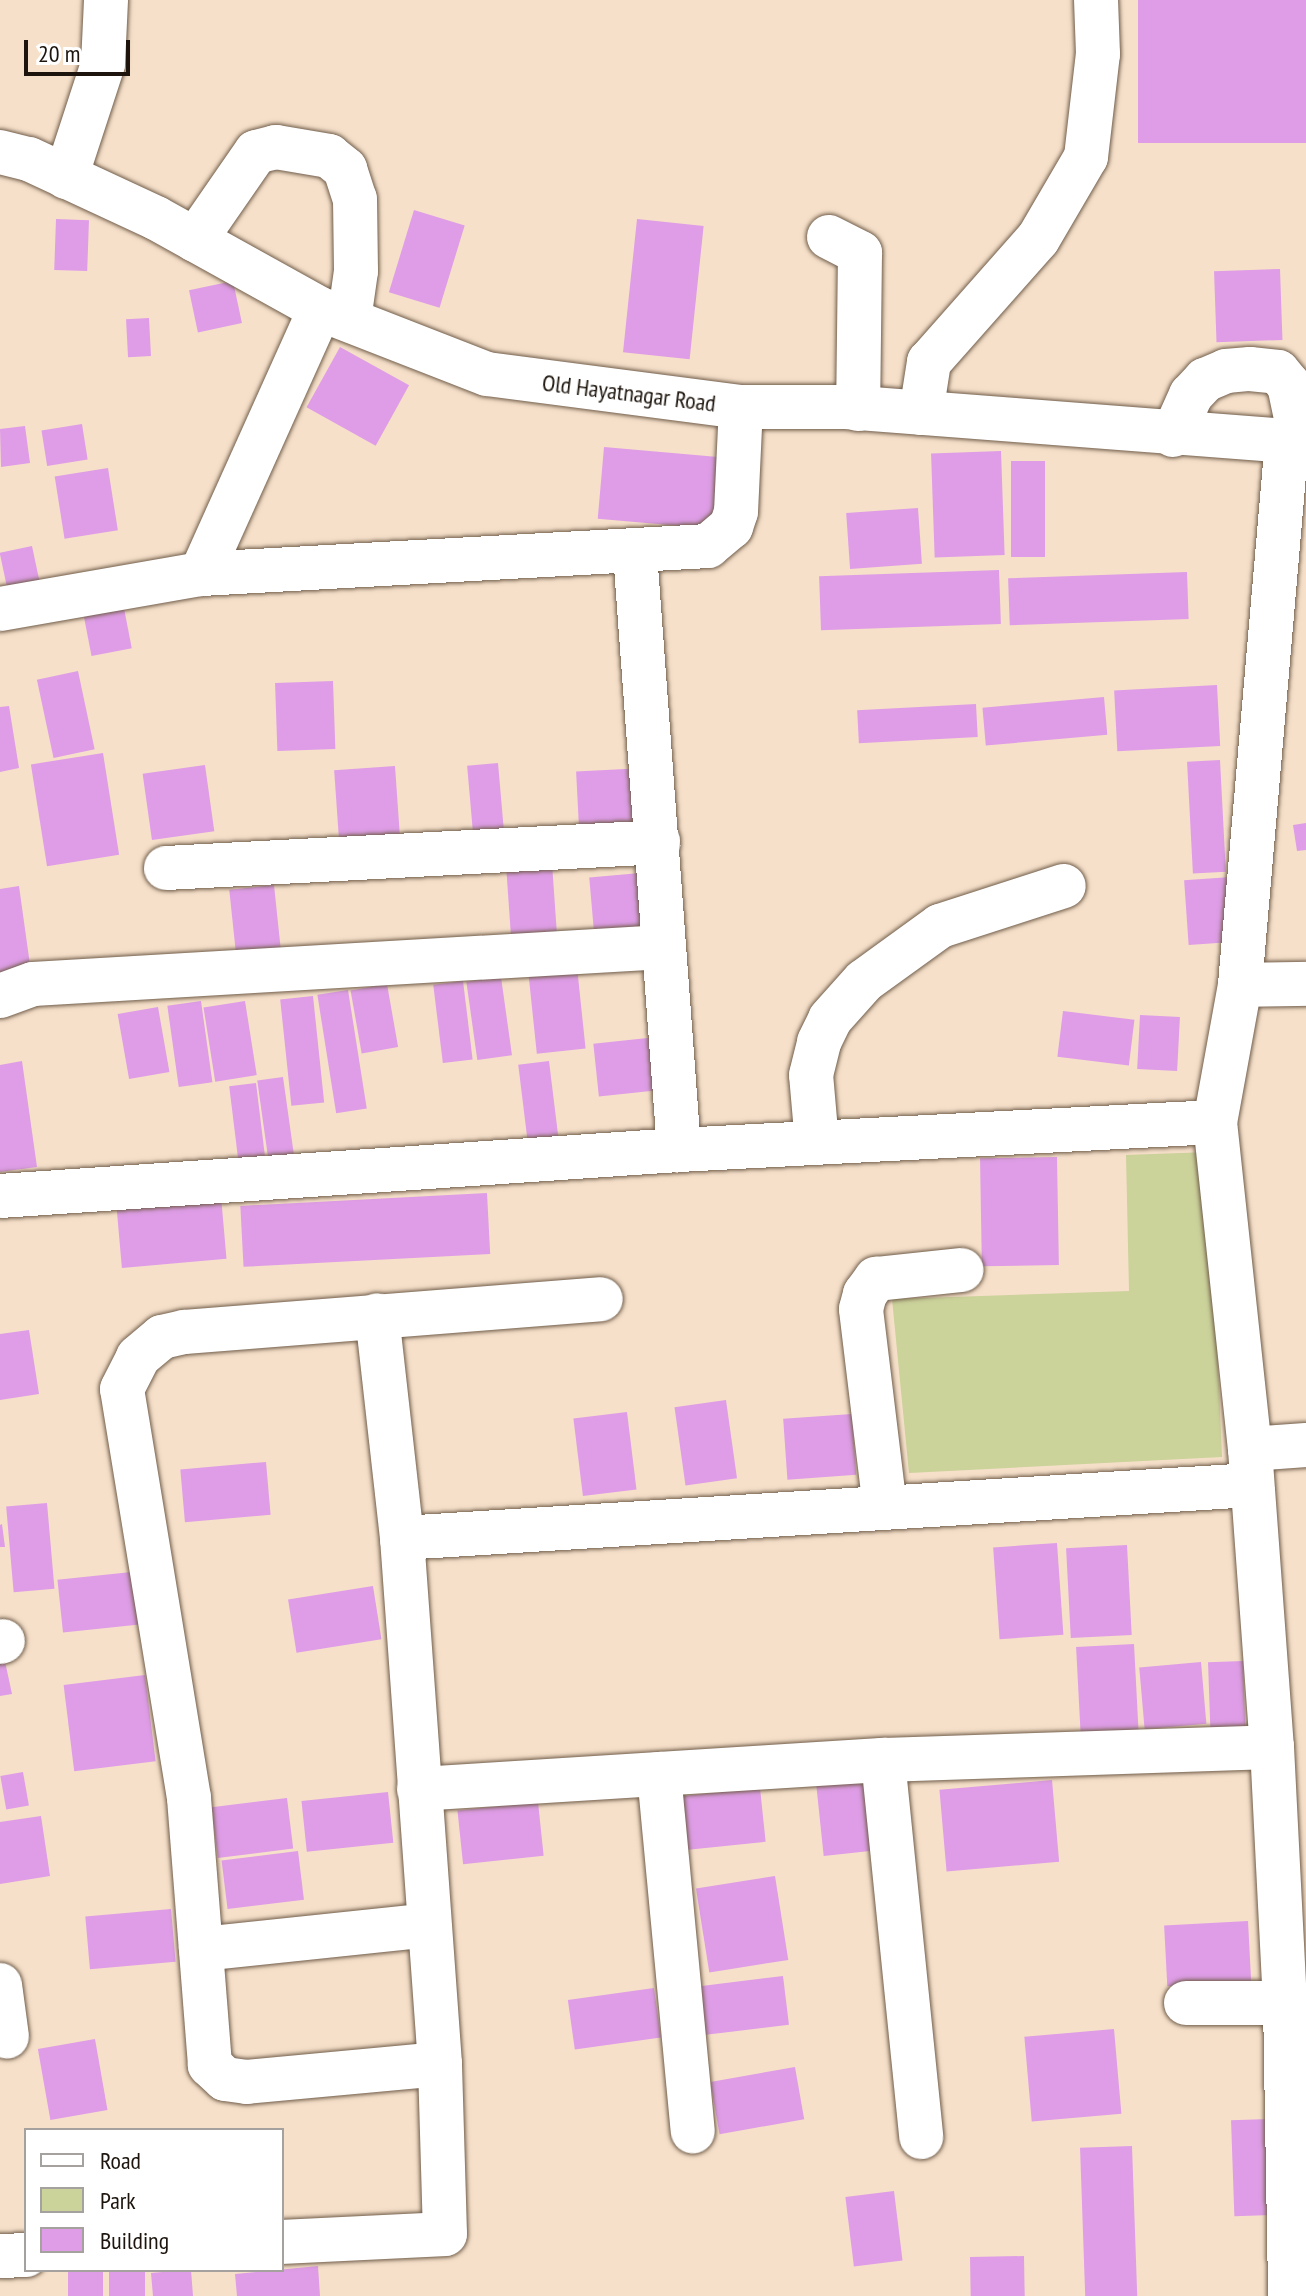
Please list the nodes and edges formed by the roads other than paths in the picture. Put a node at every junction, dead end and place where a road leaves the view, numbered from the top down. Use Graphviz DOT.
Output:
graph roads {
  1 [pos="106,0"];
  2 [pos="1096,0"];
  3 [pos="0,152"];
  4 [pos="66,177"];
  5 [pos="829,237"];
  6 [pos="195,240"];
  7 [pos="334,314"];
  8 [pos="741,407"];
  9 [pos="858,409"];
  10 [pos="921,413"];
  11 [pos="1173,435"];
  12 [pos="1298,442"];
  13 [pos="635,553"];
  14 [pos="201,574"];
  15 [pos="0,609"];
  16 [pos="658,842"];
  17 [pos="166,868"];
  18 [pos="1064,886"];
  19 [pos="664,947"];
  20 [pos="1306,984"];
  21 [pos="1240,985"];
  22 [pos="0,996"];
  23 [pos="1215,1122"];
  24 [pos="817,1143"];
  25 [pos="679,1150"];
  26 [pos="0,1196"];
  27 [pos="962,1270"];
  28 [pos="601,1299"];
  29 [pos="377,1315"];
  30 [pos="1306,1445"];
  31 [pos="1251,1467"];
  32 [pos="885,1508"];
  33 [pos="402,1538"];
  34 [pos="1272,1747"];
  35 [pos="883,1760"];
  36 [pos="659,1774"];
  37 [pos="419,1789"];
  38 [pos="1292,1900"];
  39 [pos="429,1925"];
  40 [pos="201,1949"];
  41 [pos="0,1985"];
  42 [pos="1186,2003"];
  43 [pos="1285,2003"];
  44 [pos="7,2049"];
  45 [pos="440,2064"];
  46 [pos="693,2131"];
  47 [pos="921,2137"];
  48 [pos="284,2242"];
  49 [pos="24,2255"];
  50 [pos="0,2256"];
  51 [pos="1290,2296"];
  1 -- 4 [label="street"];
  2 -- 10 [label="street"];
  3 -- 4 [label="street, Old Hayatnagar Road"];
  4 -- 6 [label="street, Old Hayatnagar Road"];
  5 -- 9 [label="street"];
  6 -- 7 [label="street, Old Hayatnagar Road"];
  6 -- 7 [label="street"];
  7 -- 8 [label="street, Old Hayatnagar Road"];
  7 -- 14 [label="street"];
  8 -- 9 [label="street, Old Hayatnagar Road"];
  8 -- 13 [label="street"];
  9 -- 10 [label="street, Old Hayatnagar Road"];
  10 -- 11 [label="street, Old Hayatnagar Road"];
  11 -- 12 [label="street, Old Hayatnagar Road"];
  11 -- 12 [label="street"];
  12 -- 21 [label="street"];
  13 -- 14 [label="street"];
  13 -- 16 [label="street"];
  14 -- 15 [label="street"];
  16 -- 17 [label="street"];
  16 -- 19 [label="street"];
  18 -- 24 [label="street"];
  19 -- 22 [label="street"];
  19 -- 25 [label="street"];
  20 -- 21 [label="street"];
  21 -- 23 [label="street"];
  23 -- 24 [label="street"];
  23 -- 31 [label="street"];
  24 -- 25 [label="street"];
  25 -- 26 [label="street"];
  27 -- 32 [label="street"];
  28 -- 29 [label="street"];
  29 -- 33 [label="street"];
  29 -- 40 [label="street"];
  30 -- 31 [label="street"];
  31 -- 32 [label="street"];
  31 -- 34 [label="street"];
  32 -- 33 [label="street"];
  33 -- 37 [label="street"];
  34 -- 35 [label="street"];
  34 -- 38 [label="street"];
  35 -- 36 [label="street"];
  35 -- 47 [label="street"];
  36 -- 37 [label="street"];
  36 -- 46 [label="street"];
  37 -- 39 [label="street"];
  38 -- 43 [label="street"];
  39 -- 40 [label="street"];
  39 -- 45 [label="street"];
  40 -- 45 [label="street"];
  41 -- 44 [label="street"];
  42 -- 43 [label="street"];
  43 -- 51 [label="street"];
  45 -- 48 [label="street"];
  49 -- 50 [label="street"];
}
